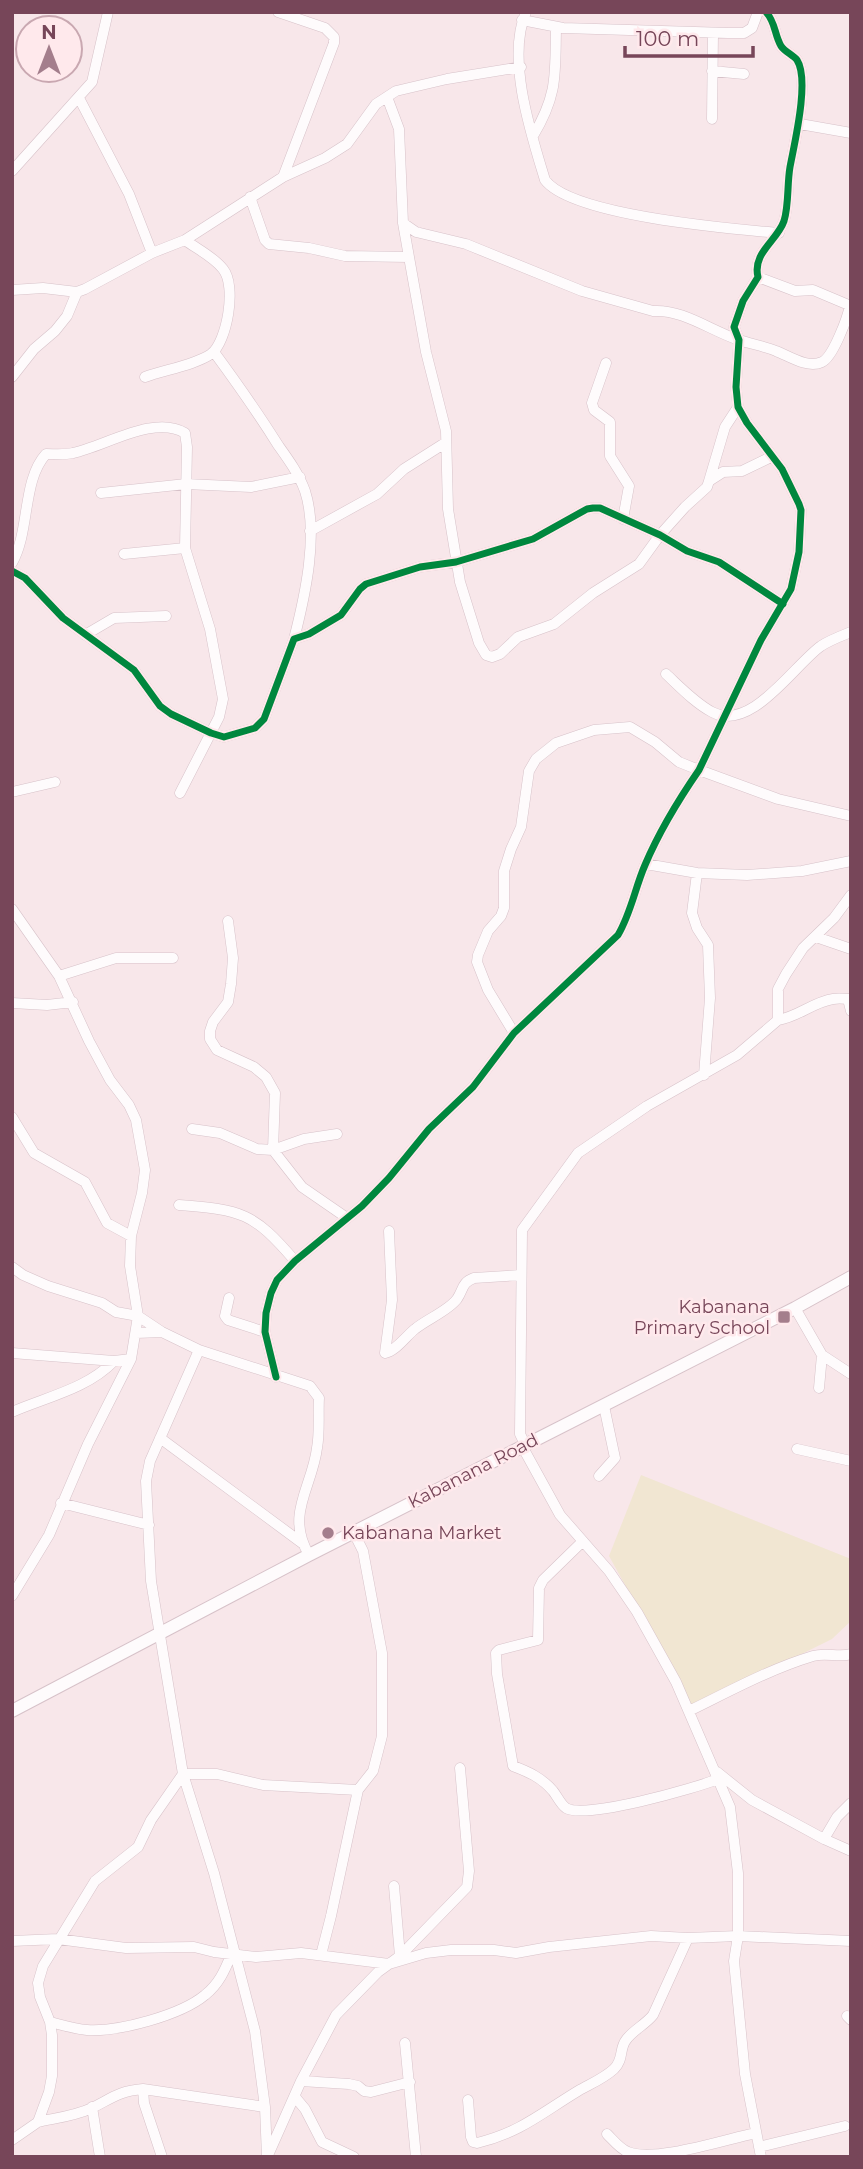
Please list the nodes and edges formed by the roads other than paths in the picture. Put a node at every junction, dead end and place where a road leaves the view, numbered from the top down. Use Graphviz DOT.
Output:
graph roads {
  1 [pos="108,12"];
  2 [pos="278,12"];
  3 [pos="758,12"];
  4 [pos="772,15"];
  5 [pos="524,16"];
  6 [pos="556,27"];
  7 [pos="713,33"];
  8 [pos="521,67"];
  9 [pos="712,71"];
  10 [pos="744,74"];
  11 [pos="387,97"];
  12 [pos="79,98"];
  13 [pos="712,120"];
  14 [pos="800,124"];
  15 [pos="851,133"];
  16 [pos="533,136"];
  17 [pos="12,172"];
  18 [pos="284,177"];
  19 [pos="250,197"];
  20 [pos="403,223"];
  21 [pos="779,233"];
  22 [pos="185,240"];
  23 [pos="152,253"];
  24 [pos="408,257"];
  25 [pos="758,277"];
  26 [pos="12,289"];
  27 [pos="77,292"];
  28 [pos="850,305"];
  29 [pos="739,340"];
  30 [pos="214,352"];
  31 [pos="606,363"];
  32 [pos="12,377"];
  33 [pos="145,377"];
  34 [pos="738,407"];
  35 [pos="445,443"];
  36 [pos="771,457"];
  37 [pos="300,478"];
  38 [pos="709,481"];
  39 [pos="186,484"];
  40 [pos="101,493"];
  41 [pos="623,519"];
  42 [pos="310,531"];
  43 [pos="660,535"];
  44 [pos="185,548"];
  45 [pos="124,554"];
  46 [pos="456,562"];
  47 [pos="12,563"];
  48 [pos="12,571"];
  49 [pos="783,604"];
  50 [pos="166,616"];
  51 [pos="851,632"];
  52 [pos="85,635"];
  53 [pos="294,639"];
  54 [pos="666,674"];
  55 [pos="726,715"];
  56 [pos="211,733"];
  57 [pos="699,770"];
  58 [pos="55,782"];
  59 [pos="12,792"];
  60 [pos="180,793"];
  61 [pos="851,816"];
  62 [pos="851,861"];
  63 [pos="646,864"];
  64 [pos="697,873"];
  65 [pos="851,895"];
  66 [pos="12,909"];
  67 [pos="228,921"];
  68 [pos="816,937"];
  69 [pos="851,949"];
  70 [pos="173,958"];
  71 [pos="59,976"];
  72 [pos="849,999"];
  73 [pos="73,1002"];
  74 [pos="12,1003"];
  75 [pos="851,1011"];
  76 [pos="778,1020"];
  77 [pos="514,1033"];
  78 [pos="704,1075"];
  79 [pos="12,1117"];
  80 [pos="192,1129"];
  81 [pos="338,1134"];
  82 [pos="273,1150"];
  83 [pos="179,1205"];
  84 [pos="347,1218"];
  85 [pos="390,1231"];
  86 [pos="131,1236"];
  87 [pos="295,1261"];
  88 [pos="12,1266"];
  89 [pos="521,1275"];
  90 [pos="851,1278"];
  91 [pos="229,1297"];
  92 [pos="795,1308"];
  93 [pos="138,1316"];
  94 [pos="162,1332"];
  95 [pos="265,1332"];
  96 [pos="136,1333"];
  97 [pos="199,1350"];
  98 [pos="12,1353"];
  99 [pos="822,1355"];
  100 [pos="131,1359"];
  101 [pos="114,1361"];
  102 [pos="851,1374"];
  103 [pos="276,1377"];
  104 [pos="819,1388"];
  105 [pos="604,1406"];
  106 [pos="12,1412"];
  107 [pos="160,1438"];
  108 [pos="524,1445"];
  109 [pos="797,1449"];
  110 [pos="851,1461"];
  111 [pos="599,1476"];
  112 [pos="61,1503"];
  113 [pos="149,1525"];
  114 [pos="354,1533"];
  115 [pos="582,1542"];
  116 [pos="302,1543"];
  117 [pos="309,1555"];
  118 [pos="12,1595"];
  119 [pos="160,1633"];
  120 [pos="851,1654"];
  121 [pos="689,1710"];
  122 [pos="12,1711"];
  123 [pos="460,1768"];
  124 [pos="183,1774"];
  125 [pos="717,1775"];
  126 [pos="358,1790"];
  127 [pos="851,1803"];
  128 [pos="824,1839"];
  129 [pos="851,1851"];
  130 [pos="394,1886"];
  131 [pos="738,1936"];
  132 [pos="688,1938"];
  133 [pos="58,1940"];
  134 [pos="12,1941"];
  135 [pos="851,1941"];
  136 [pos="233,1955"];
  137 [pos="321,1955"];
  138 [pos="400,1956"];
  139 [pos="389,1964"];
  140 [pos="50,2022"];
  141 [pos="405,2043"];
  142 [pos="301,2081"];
  143 [pos="410,2082"];
  144 [pos="143,2090"];
  145 [pos="295,2097"];
  146 [pos="468,2100"];
  147 [pos="92,2107"];
  148 [pos="265,2107"];
  149 [pos="38,2122"];
  150 [pos="845,2126"];
  151 [pos="756,2133"];
  152 [pos="607,2134"];
  153 [pos="12,2140"];
  154 [pos="322,2142"];
  155 [pos="760,2152"];
  156 [pos="657,2156"];
  157 [pos="100,2157"];
  158 [pos="162,2157"];
  159 [pos="324,2157"];
  160 [pos="354,2157"];
  161 [pos="416,2157"];
  1 -- 12 [label="street"];
  2 -- 18 [label="street"];
  3 -- 7 [label="street"];
  4 -- 14 [label="street"];
  5 -- 6 [label="street"];
  5 -- 8 [label="street"];
  6 -- 7 [label="street"];
  6 -- 16 [label="street"];
  7 -- 9 [label="street"];
  8 -- 11 [label="street"];
  8 -- 16 [label="street"];
  9 -- 10 [label="street"];
  9 -- 13 [label="street"];
  11 -- 18 [label="street"];
  11 -- 20 [label="street"];
  12 -- 17 [label="street"];
  12 -- 23 [label="street"];
  14 -- 15 [label="street"];
  14 -- 21 [label="street"];
  16 -- 21 [label="street"];
  18 -- 19 [label="street"];
  19 -- 22 [label="street"];
  19 -- 24 [label="street"];
  20 -- 24 [label="street"];
  20 -- 29 [label="street"];
  21 -- 25 [label="street"];
  22 -- 23 [label="street"];
  22 -- 30 [label="street"];
  23 -- 27 [label="street"];
  24 -- 35 [label="street"];
  25 -- 28 [label="street"];
  25 -- 29 [label="street"];
  26 -- 27 [label="street"];
  27 -- 32 [label="street"];
  28 -- 29 [label="street"];
  29 -- 34 [label="street"];
  30 -- 33 [label="street"];
  30 -- 37 [label="street"];
  31 -- 41 [label="street"];
  34 -- 36 [label="street"];
  34 -- 38 [label="street"];
  35 -- 42 [label="street"];
  35 -- 46 [label="street"];
  36 -- 38 [label="street"];
  36 -- 49 [label="street"];
  37 -- 39 [label="street"];
  37 -- 42 [label="street"];
  38 -- 43 [label="street"];
  39 -- 40 [label="street"];
  39 -- 44 [label="street"];
  39 -- 47 [label="street"];
  41 -- 43 [label="street"];
  41 -- 46 [label="street"];
  42 -- 53 [label="street"];
  43 -- 46 [label="street"];
  43 -- 49 [label="street"];
  44 -- 45 [label="street"];
  44 -- 56 [label="street"];
  46 -- 53 [label="street"];
  48 -- 52 [label="street"];
  49 -- 55 [label="street"];
  50 -- 52 [label="street"];
  51 -- 55 [label="street"];
  52 -- 56 [label="street"];
  53 -- 56 [label="street"];
  54 -- 55 [label="street"];
  55 -- 57 [label="street"];
  56 -- 60 [label="street"];
  57 -- 61 [label="street"];
  57 -- 63 [label="street"];
  57 -- 77 [label="street"];
  58 -- 59 [label="street"];
  62 -- 64 [label="street"];
  63 -- 64 [label="street"];
  63 -- 77 [label="street"];
  64 -- 78 [label="street"];
  65 -- 68 [label="street"];
  66 -- 71 [label="street"];
  67 -- 82 [label="street"];
  68 -- 69 [label="street"];
  68 -- 76 [label="street"];
  70 -- 71 [label="street"];
  71 -- 73 [label="street"];
  72 -- 75 [label="street"];
  72 -- 76 [label="street"];
  73 -- 74 [label="street"];
  73 -- 86 [label="street"];
  76 -- 78 [label="street"];
  77 -- 84 [label="street"];
  78 -- 89 [label="street"];
  79 -- 86 [label="street"];
  80 -- 82 [label="street"];
  81 -- 82 [label="street"];
  82 -- 84 [label="street"];
  83 -- 87 [label="street"];
  84 -- 87 [label="street"];
  85 -- 89 [label="street"];
  86 -- 93 [label="street"];
  87 -- 95 [label="street"];
  88 -- 93 [label="street"];
  89 -- 108 [label="street"];
  90 -- 92 [label="street, Kabanana Road"];
  91 -- 95 [label="street"];
  92 -- 99 [label="street"];
  92 -- 105 [label="street, Kabanana Road"];
  93 -- 94 [label="street"];
  93 -- 96 [label="street"];
  94 -- 96 [label="street"];
  94 -- 97 [label="street"];
  95 -- 103 [label="street"];
  96 -- 100 [label="street"];
  97 -- 103 [label="street"];
  97 -- 107 [label="street"];
  98 -- 101 [label="street"];
  99 -- 102 [label="street"];
  99 -- 104 [label="street"];
  100 -- 101 [label="street"];
  100 -- 112 [label="street"];
  101 -- 106 [label="street"];
  103 -- 116 [label="street"];
  105 -- 108 [label="street, Kabanana Road"];
  105 -- 111 [label="street"];
  107 -- 113 [label="street"];
  107 -- 116 [label="street"];
  108 -- 114 [label="street, Kabanana Road"];
  108 -- 115 [label="street"];
  109 -- 110 [label="street"];
  112 -- 113 [label="street"];
  112 -- 118 [label="street"];
  113 -- 119 [label="street"];
  114 -- 117 [label="street, Kabanana Road"];
  114 -- 126 [label="street"];
  115 -- 121 [label="street"];
  115 -- 125 [label="street"];
  116 -- 117 [label="street"];
  117 -- 119 [label="street, Kabanana Road"];
  119 -- 122 [label="street, Kabanana Road"];
  119 -- 124 [label="street"];
  120 -- 121 [label="street"];
  121 -- 125 [label="street"];
  123 -- 138 [label="street"];
  124 -- 126 [label="street"];
  124 -- 133 [label="street"];
  124 -- 136 [label="street"];
  125 -- 128 [label="street"];
  125 -- 131 [label="street"];
  126 -- 137 [label="street"];
  127 -- 128 [label="street"];
  128 -- 129 [label="street"];
  130 -- 138 [label="street"];
  131 -- 132 [label="street"];
  131 -- 135 [label="street"];
  131 -- 151 [label="street"];
  132 -- 139 [label="street"];
  132 -- 146 [label="street"];
  133 -- 134 [label="street"];
  133 -- 136 [label="street"];
  133 -- 140 [label="street"];
  136 -- 137 [label="street"];
  136 -- 140 [label="street"];
  136 -- 148 [label="street"];
  137 -- 139 [label="street"];
  138 -- 139 [label="street"];
  139 -- 142 [label="street"];
  140 -- 149 [label="street"];
  141 -- 143 [label="street"];
  142 -- 143 [label="street"];
  142 -- 145 [label="street"];
  143 -- 161 [label="street"];
  144 -- 147 [label="street"];
  144 -- 148 [label="street"];
  144 -- 158 [label="street"];
  145 -- 148 [label="street"];
  145 -- 154 [label="street"];
  147 -- 149 [label="street"];
  147 -- 157 [label="street"];
  149 -- 153 [label="street"];
  150 -- 155 [label="street"];
  151 -- 155 [label="street"];
  151 -- 156 [label="street"];
  152 -- 156 [label="street"];
  154 -- 159 [label="street"];
  154 -- 160 [label="street"];
}
